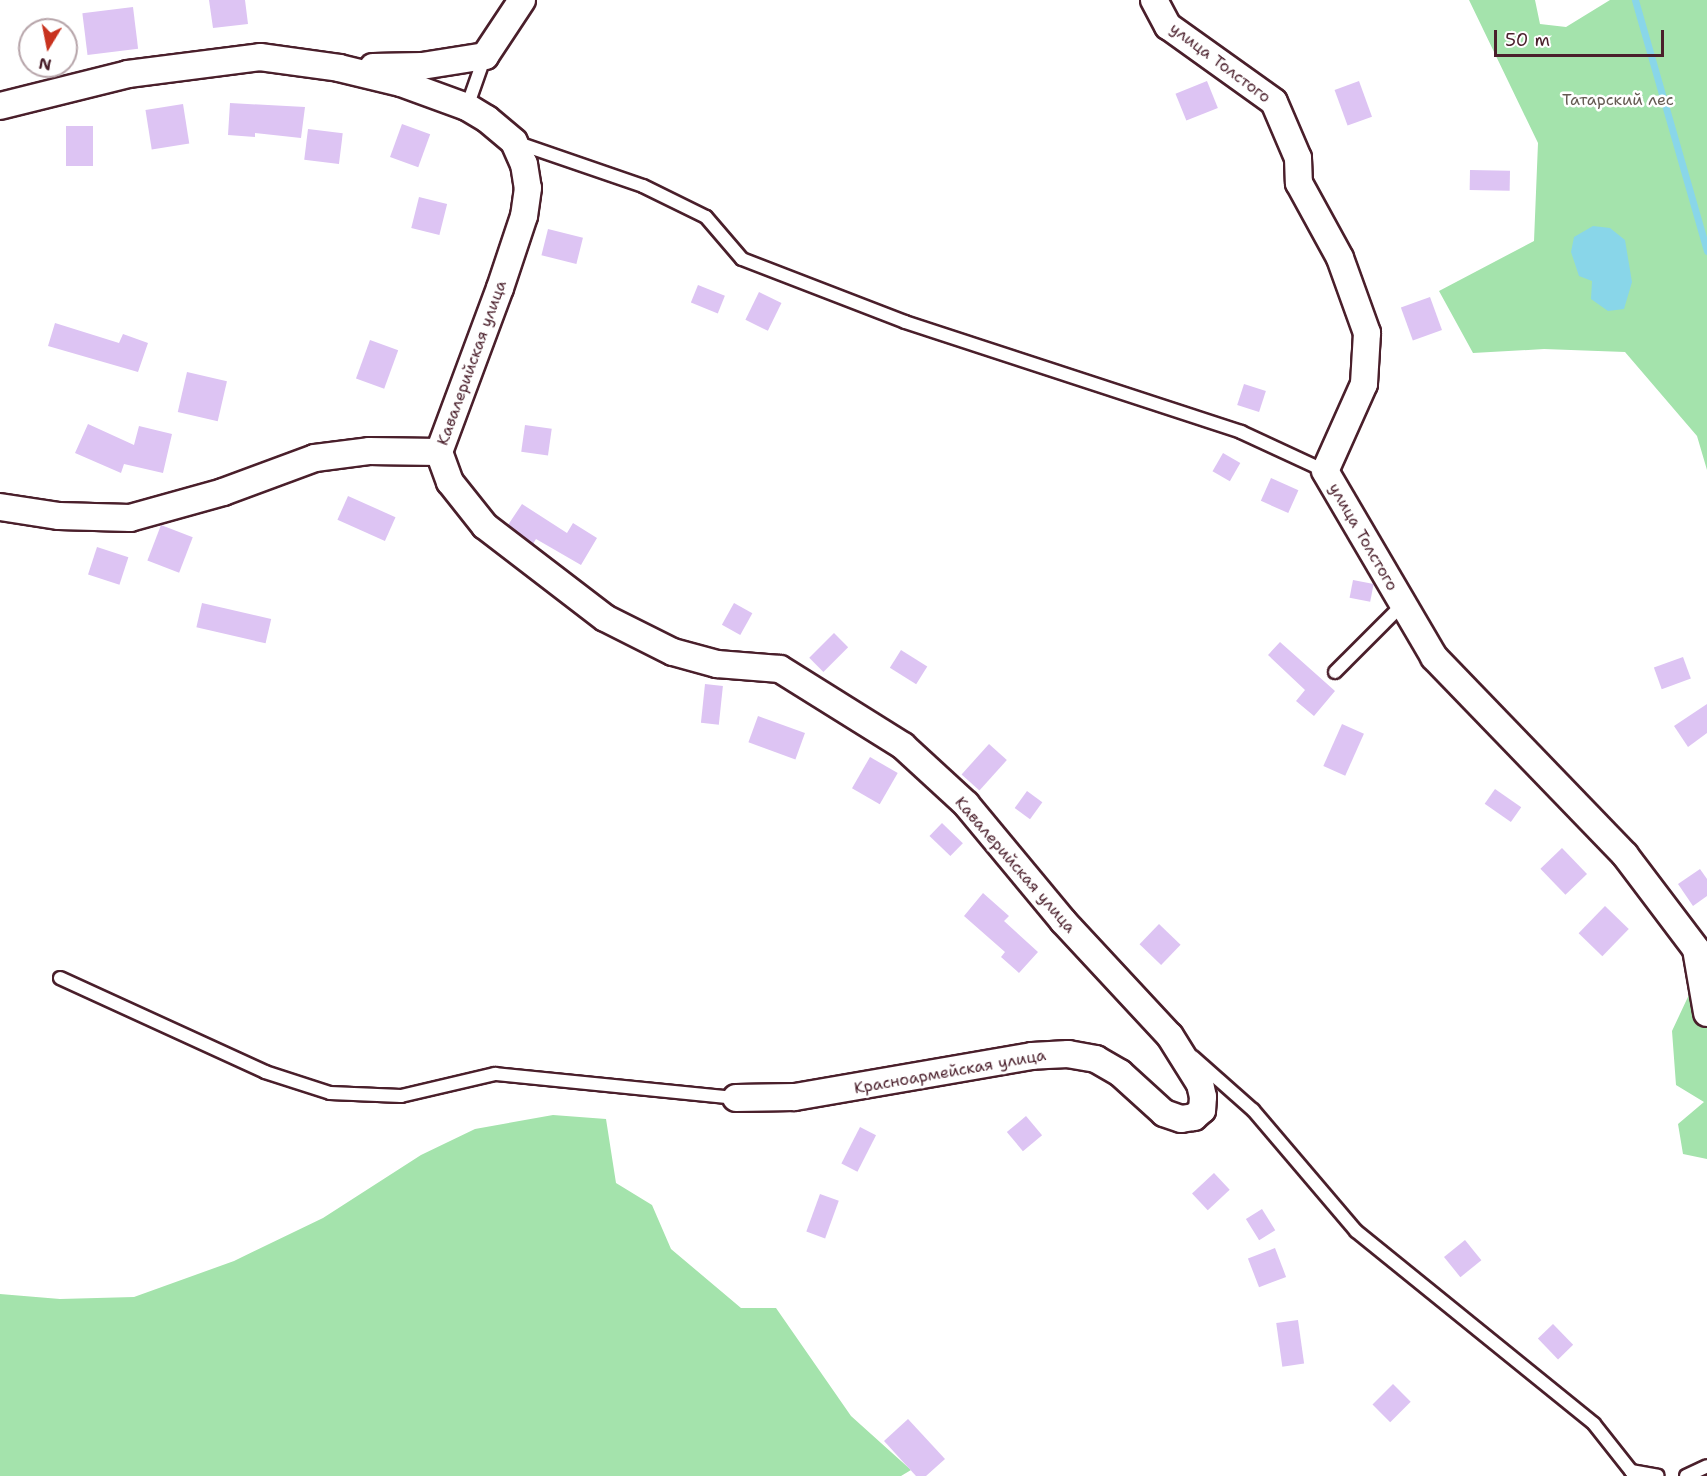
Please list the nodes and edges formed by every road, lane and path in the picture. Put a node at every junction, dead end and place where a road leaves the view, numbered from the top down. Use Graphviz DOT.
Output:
graph roads {
  1 [pos="522,0"];
  2 [pos="1154,0"];
  3 [pos="485,56"];
  4 [pos="339,68"];
  5 [pos="0,106"];
  6 [pos="467,107"];
  7 [pos="514,142"];
  8 [pos="439,452"];
  9 [pos="1325,471"];
  10 [pos="0,507"];
  11 [pos="1403,604"];
  12 [pos="1335,672"];
  13 [pos="60,978"];
  14 [pos="1707,1013"];
  15 [pos="1170,1036"];
  16 [pos="736,1098"];
  17 [pos="1707,1467"];
  18 [pos="1633,1473"];
  19 [pos="1658,1476"];
  20 [pos="1686,1476"];
  1 -- 3 [label="street"];
  2 -- 9 [label="street, улица Толстого"];
  3 -- 4 [label="street"];
  3 -- 6 [label="lane"];
  4 -- 5 [label="street"];
  4 -- 6 [label="street"];
  6 -- 7 [label="street"];
  7 -- 8 [label="street, Кавалерийская улица"];
  7 -- 9 [label="lane"];
  8 -- 10 [label="street"];
  8 -- 15 [label="street, Кавалерийская улица"];
  9 -- 11 [label="street, улица Толстого"];
  11 -- 12 [label="lane"];
  11 -- 14 [label="street, улица Толстого"];
  13 -- 16 [label="lane"];
  15 -- 16 [label="street, Красноармейская улица"];
  15 -- 18 [label="lane"];
  17 -- 20 [label="lane"];
  18 -- 19 [label="lane"];
}
